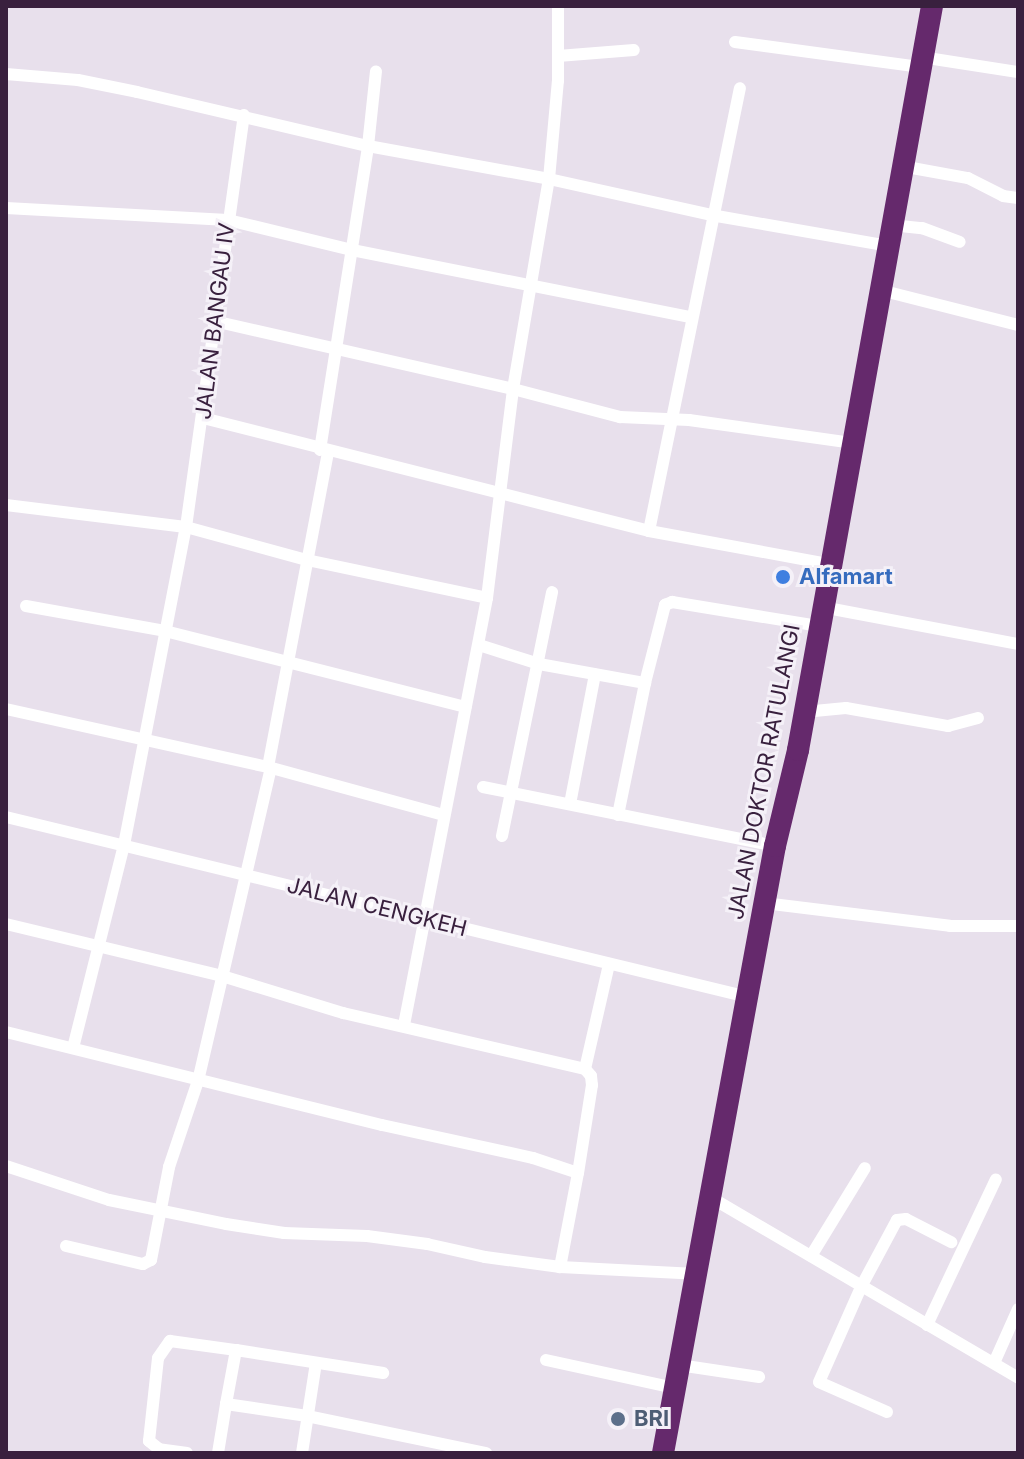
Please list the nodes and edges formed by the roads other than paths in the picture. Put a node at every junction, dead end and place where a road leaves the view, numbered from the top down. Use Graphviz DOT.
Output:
graph roads {
  1 [pos="558,6"];
  2 [pos="932,6"];
  3 [pos="735,42"];
  4 [pos="634,50"];
  5 [pos="558,56"];
  6 [pos="920,62"];
  7 [pos="376,71"];
  8 [pos="1018,72"];
  9 [pos="6,74"];
  10 [pos="740,88"];
  11 [pos="244,115"];
  12 [pos="368,146"];
  13 [pos="901,166"];
  14 [pos="549,179"];
  15 [pos="1018,198"];
  16 [pos="6,208"];
  17 [pos="711,215"];
  18 [pos="228,220"];
  19 [pos="889,235"];
  20 [pos="960,242"];
  21 [pos="352,250"];
  22 [pos="532,284"];
  23 [pos="880,290"];
  24 [pos="690,317"];
  25 [pos="214,321"];
  26 [pos="1018,325"];
  27 [pos="337,349"];
  28 [pos="513,389"];
  29 [pos="203,418"];
  30 [pos="669,421"];
  31 [pos="853,443"];
  32 [pos="324,451"];
  33 [pos="499,495"];
  34 [pos="6,505"];
  35 [pos="186,527"];
  36 [pos="649,531"];
  37 [pos="307,560"];
  38 [pos="829,564"];
  39 [pos="552,592"];
  40 [pos="487,598"];
  41 [pos="26,606"];
  42 [pos="820,616"];
  43 [pos="165,631"];
  44 [pos="1018,644"];
  45 [pos="479,645"];
  46 [pos="288,662"];
  47 [pos="539,664"];
  48 [pos="595,674"];
  49 [pos="645,683"];
  50 [pos="466,707"];
  51 [pos="6,709"];
  52 [pos="804,712"];
  53 [pos="978,718"];
  54 [pos="143,740"];
  55 [pos="270,768"];
  56 [pos="483,787"];
  57 [pos="508,792"];
  58 [pos="570,804"];
  59 [pos="444,815"];
  60 [pos="618,815"];
  61 [pos="6,817"];
  62 [pos="502,836"];
  63 [pos="124,845"];
  64 [pos="775,846"];
  65 [pos="246,875"];
  66 [pos="764,903"];
  67 [pos="422,918"];
  68 [pos="6,924"];
  69 [pos="1018,926"];
  70 [pos="97,946"];
  71 [pos="609,964"];
  72 [pos="222,976"];
  73 [pos="748,997"];
  74 [pos="404,1025"];
  75 [pos="6,1032"];
  76 [pos="73,1048"];
  77 [pos="585,1069"];
  78 [pos="198,1081"];
  79 [pos="6,1166"];
  80 [pos="865,1168"];
  81 [pos="578,1173"];
  82 [pos="996,1179"];
  83 [pos="710,1197"];
  84 [pos="162,1211"];
  85 [pos="951,1242"];
  86 [pos="66,1246"];
  87 [pos="811,1256"];
  88 [pos="560,1267"];
  89 [pos="696,1274"];
  90 [pos="861,1287"];
  91 [pos="1018,1309"];
  92 [pos="927,1325"];
  93 [pos="236,1350"];
  94 [pos="546,1360"];
  95 [pos="316,1363"];
  96 [pos="994,1363"];
  97 [pos="679,1365"];
  98 [pos="383,1373"];
  99 [pos="759,1377"];
  100 [pos="1018,1378"];
  101 [pos="674,1388"];
  102 [pos="226,1404"];
  103 [pos="887,1412"];
  104 [pos="307,1416"];
  105 [pos="187,1453"];
  106 [pos="218,1453"];
  107 [pos="302,1453"];
  108 [pos="486,1453"];
  109 [pos="663,1453"];
  1 -- 5 [label="street"];
  2 -- 6 [label="highway, JALAN DOKTOR RATULANGI"];
  3 -- 6 [label="street"];
  4 -- 5 [label="street"];
  5 -- 14 [label="street"];
  6 -- 8 [label="street"];
  6 -- 13 [label="highway, JALAN DOKTOR RATULANGI"];
  7 -- 12 [label="street"];
  9 -- 11 [label="street"];
  10 -- 17 [label="street"];
  11 -- 12 [label="street"];
  11 -- 18 [label="street, JALAN BANGAU IV"];
  12 -- 14 [label="street"];
  12 -- 21 [label="street"];
  13 -- 15 [label="street"];
  13 -- 19 [label="highway, JALAN DOKTOR RATULANGI"];
  14 -- 17 [label="street"];
  14 -- 22 [label="street"];
  16 -- 18 [label="street"];
  17 -- 19 [label="street"];
  17 -- 24 [label="street"];
  18 -- 21 [label="street"];
  18 -- 25 [label="street, JALAN BANGAU IV"];
  19 -- 20 [label="street"];
  19 -- 23 [label="highway, JALAN DOKTOR RATULANGI"];
  21 -- 22 [label="street"];
  21 -- 27 [label="street"];
  22 -- 24 [label="street"];
  22 -- 28 [label="street"];
  23 -- 26 [label="street"];
  23 -- 31 [label="highway, JALAN DOKTOR RATULANGI"];
  24 -- 30 [label="street"];
  25 -- 27 [label="street"];
  25 -- 29 [label="street, JALAN BANGAU IV"];
  27 -- 28 [label="street"];
  27 -- 32 [label="street"];
  28 -- 30 [label="street"];
  28 -- 33 [label="street"];
  29 -- 32 [label="street"];
  29 -- 35 [label="street, JALAN BANGAU IV"];
  30 -- 31 [label="street"];
  30 -- 36 [label="street"];
  31 -- 38 [label="highway, JALAN DOKTOR RATULANGI"];
  32 -- 33 [label="street"];
  32 -- 37 [label="street"];
  33 -- 36 [label="street"];
  33 -- 40 [label="street"];
  34 -- 35 [label="street"];
  35 -- 37 [label="street"];
  35 -- 43 [label="street, JALAN BANGAU IV"];
  36 -- 38 [label="street"];
  37 -- 40 [label="street"];
  37 -- 46 [label="street"];
  38 -- 42 [label="highway, JALAN DOKTOR RATULANGI"];
  39 -- 47 [label="street"];
  40 -- 45 [label="street"];
  41 -- 43 [label="street"];
  42 -- 44 [label="street"];
  42 -- 49 [label="street"];
  42 -- 52 [label="highway, JALAN DOKTOR RATULANGI"];
  43 -- 46 [label="street"];
  43 -- 54 [label="street, JALAN BANGAU IV"];
  45 -- 47 [label="street"];
  45 -- 50 [label="street"];
  46 -- 50 [label="street"];
  46 -- 55 [label="street"];
  47 -- 48 [label="street"];
  47 -- 57 [label="street"];
  48 -- 49 [label="street"];
  48 -- 58 [label="street"];
  49 -- 60 [label="street"];
  50 -- 59 [label="street"];
  51 -- 54 [label="street"];
  52 -- 53 [label="street"];
  52 -- 64 [label="highway, JALAN DOKTOR RATULANGI"];
  54 -- 55 [label="street"];
  54 -- 63 [label="street, JALAN BANGAU IV"];
  55 -- 59 [label="street"];
  55 -- 65 [label="street"];
  56 -- 57 [label="street"];
  57 -- 58 [label="street"];
  57 -- 62 [label="street"];
  58 -- 60 [label="street"];
  59 -- 67 [label="street"];
  60 -- 64 [label="street"];
  61 -- 63 [label="street, JALAN CENGKEH"];
  63 -- 65 [label="street, JALAN CENGKEH"];
  63 -- 70 [label="street, JALAN BANGAU IV"];
  64 -- 66 [label="highway, JALAN DOKTOR RATULANGI"];
  65 -- 67 [label="street, JALAN CENGKEH"];
  65 -- 72 [label="street"];
  66 -- 69 [label="street"];
  66 -- 73 [label="highway, JALAN DOKTOR RATULANGI"];
  67 -- 71 [label="street, JALAN CENGKEH"];
  67 -- 74 [label="street"];
  68 -- 70 [label="street"];
  70 -- 72 [label="street"];
  70 -- 76 [label="street, JALAN BANGAU IV"];
  71 -- 73 [label="street, JALAN CENGKEH"];
  71 -- 77 [label="street"];
  72 -- 74 [label="street"];
  72 -- 78 [label="street"];
  73 -- 83 [label="highway, JALAN DOKTOR RATULANGI"];
  74 -- 77 [label="street"];
  75 -- 76 [label="street"];
  76 -- 78 [label="street"];
  77 -- 81 [label="street"];
  78 -- 81 [label="street"];
  78 -- 84 [label="street"];
  79 -- 84 [label="street"];
  80 -- 87 [label="street"];
  81 -- 88 [label="street"];
  82 -- 92 [label="street"];
  83 -- 87 [label="street"];
  83 -- 89 [label="highway, JALAN DOKTOR RATULANGI"];
  84 -- 86 [label="street"];
  84 -- 88 [label="street"];
  85 -- 90 [label="street"];
  87 -- 90 [label="street"];
  88 -- 89 [label="street"];
  89 -- 97 [label="highway, JALAN DOKTOR RATULANGI"];
  90 -- 92 [label="street"];
  90 -- 103 [label="street"];
  91 -- 96 [label="street"];
  92 -- 96 [label="street"];
  93 -- 95 [label="street"];
  93 -- 102 [label="street"];
  93 -- 105 [label="street"];
  94 -- 101 [label="street"];
  95 -- 98 [label="street"];
  95 -- 104 [label="street"];
  96 -- 100 [label="street"];
  97 -- 99 [label="street"];
  97 -- 101 [label="highway, JALAN DOKTOR RATULANGI"];
  101 -- 109 [label="highway, JALAN DOKTOR RATULANGI"];
  102 -- 104 [label="street"];
  102 -- 106 [label="street"];
  104 -- 107 [label="street"];
  104 -- 108 [label="street"];
}
